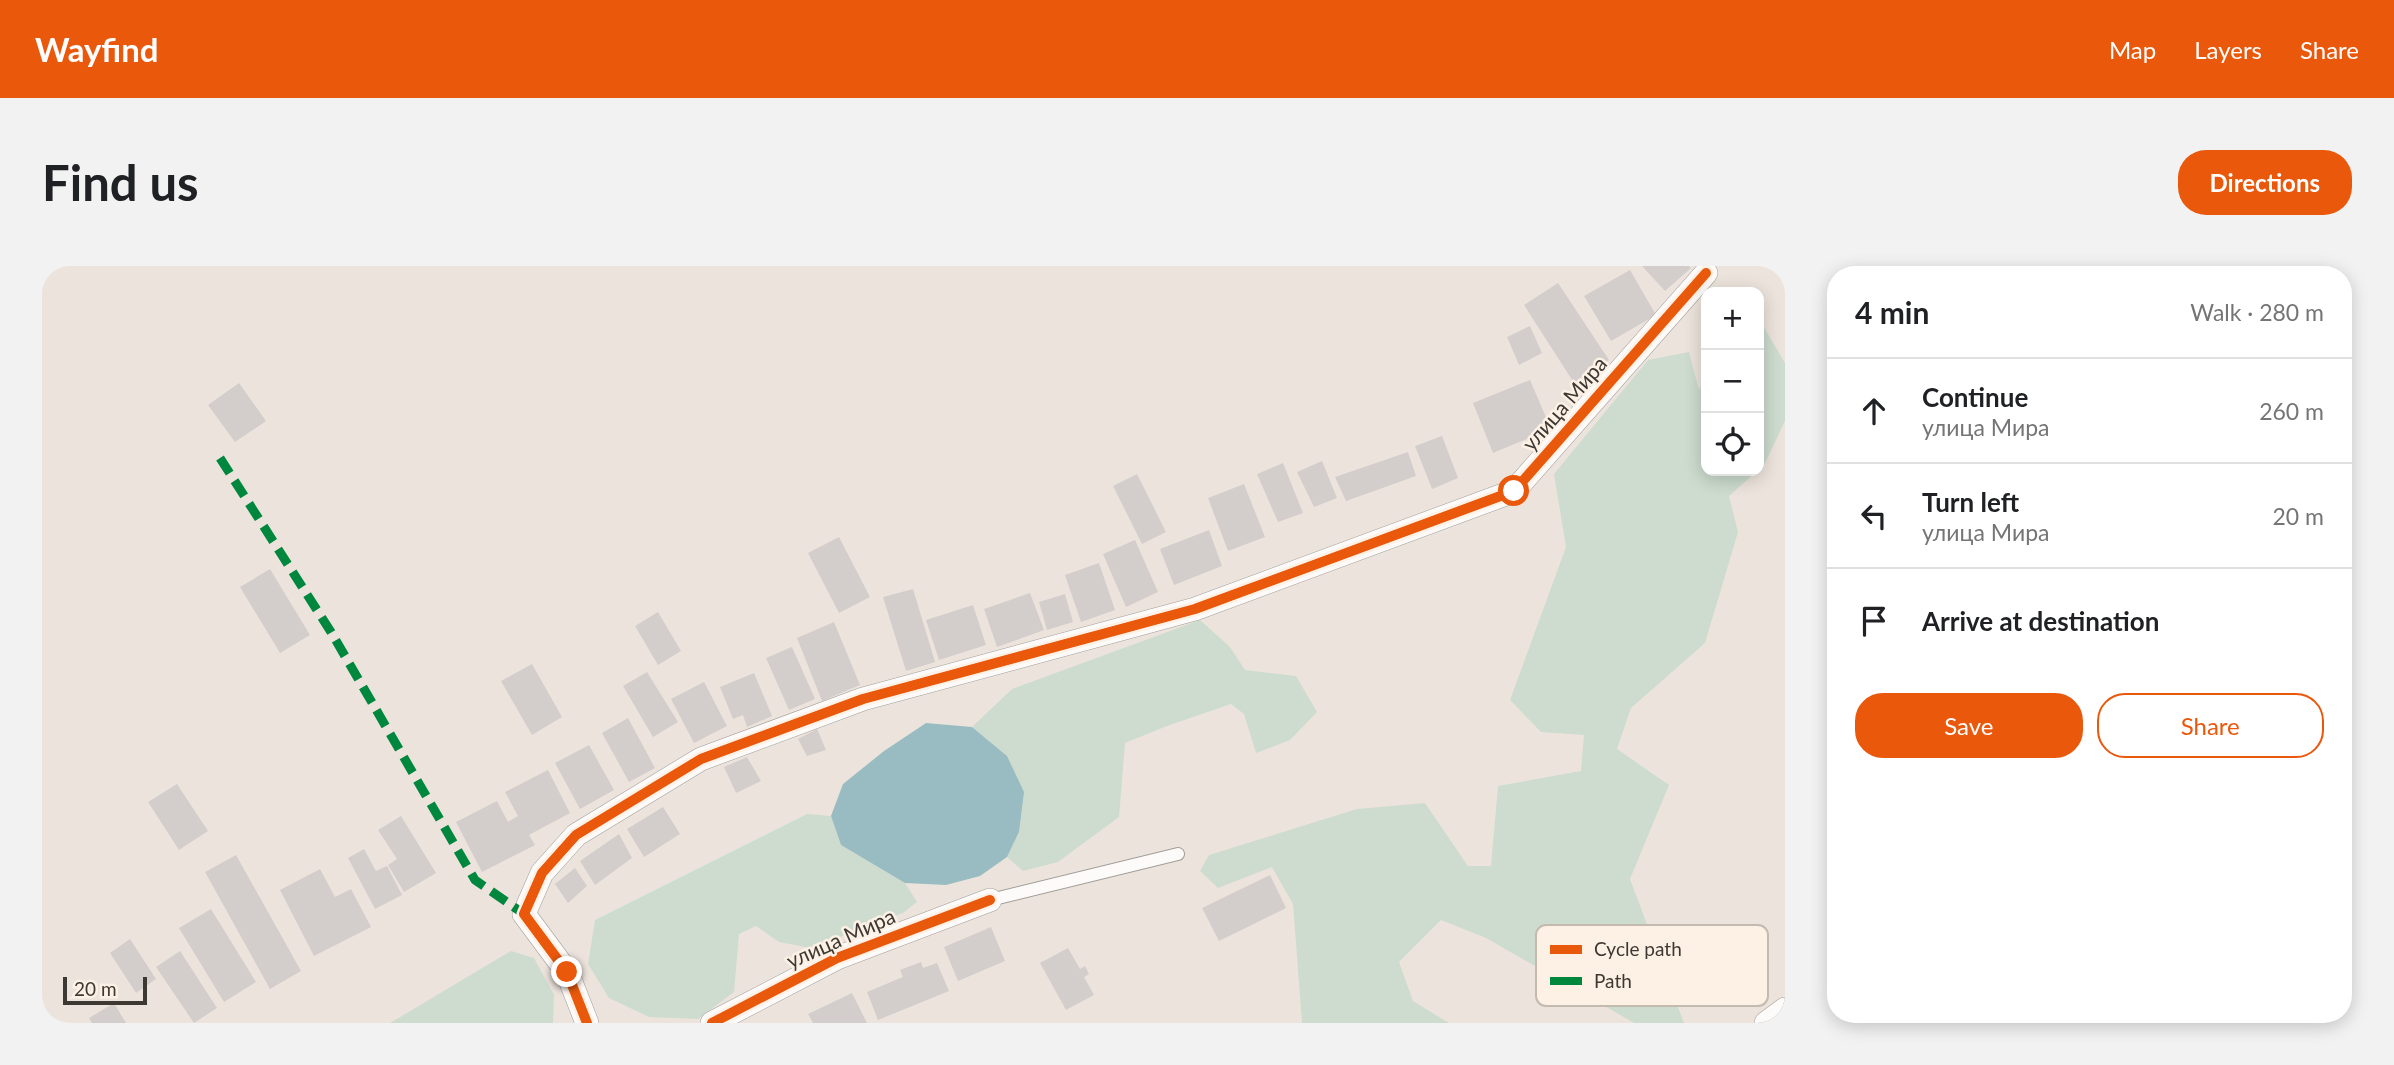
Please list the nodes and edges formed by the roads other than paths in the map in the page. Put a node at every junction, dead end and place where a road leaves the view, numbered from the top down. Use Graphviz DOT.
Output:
graph roads {
  1 [pos="1706,273"];
  2 [pos="1178,854"];
  3 [pos="990,900"];
  4 [pos="1785,1009"];
  5 [pos="587,1023"];
  6 [pos="712,1023"];
  7 [pos="1766,1023"];
  1 -- 5 [label="street, улица Мира"];
  2 -- 3 [label="lane"];
  3 -- 6 [label="street, улица Мира"];
  4 -- 7 [label="street"];
}
